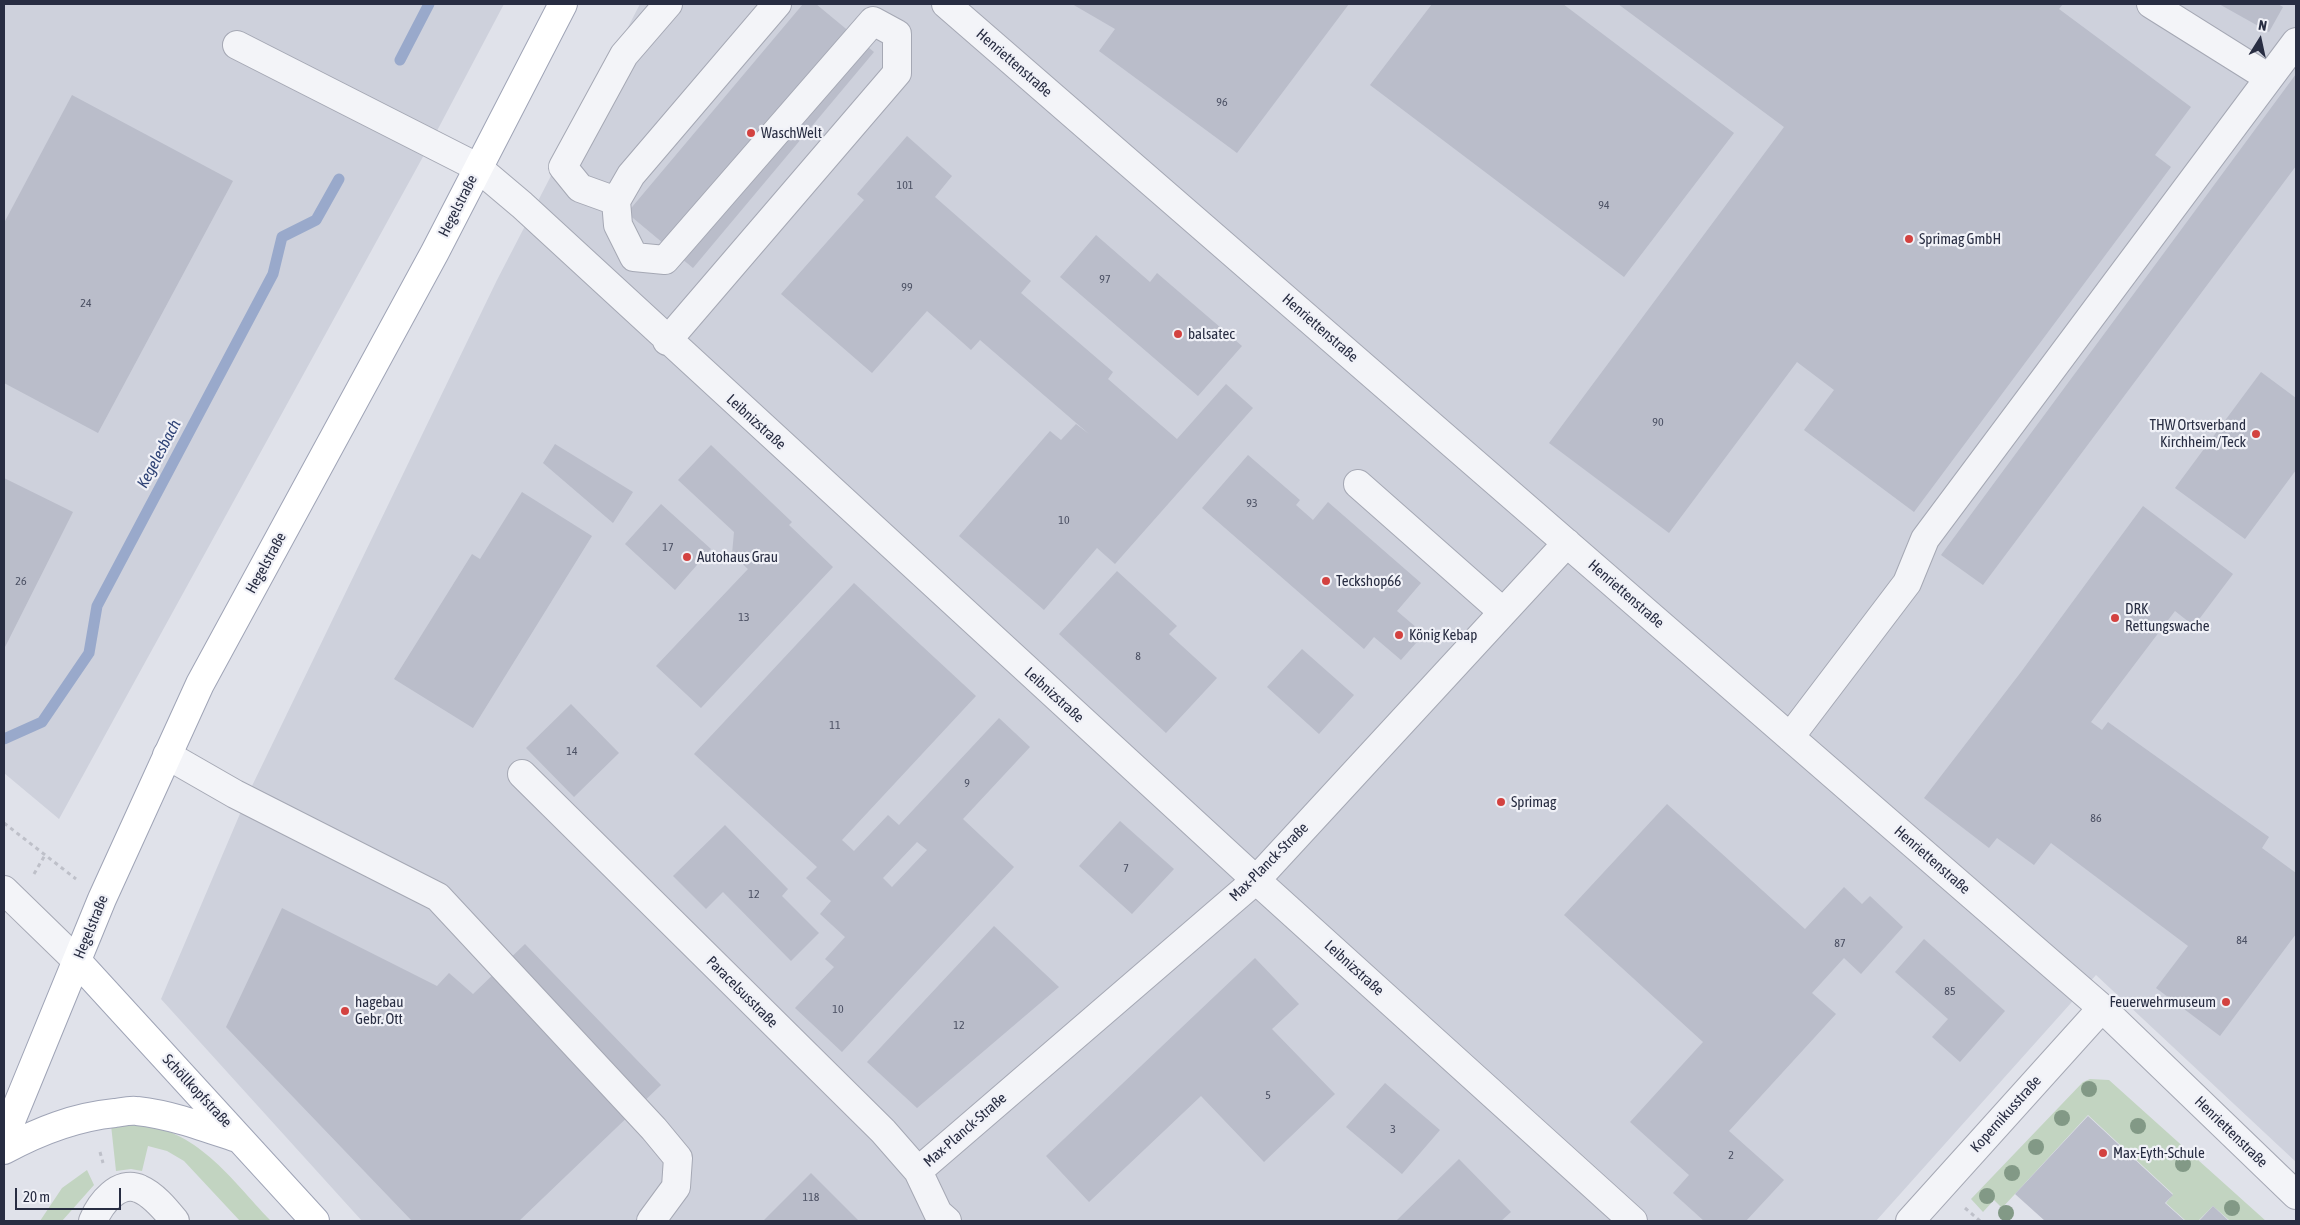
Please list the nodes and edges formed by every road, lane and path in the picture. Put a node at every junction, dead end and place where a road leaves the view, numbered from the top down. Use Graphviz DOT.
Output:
graph roads {
  1 [pos="562,4"];
  2 [pos="668,4"];
  3 [pos="777,4"];
  4 [pos="946,4"];
  5 [pos="2151,4"];
  6 [pos="2296,42"];
  7 [pos="237,45"];
  8 [pos="2269,78"];
  9 [pos="477,167"];
  10 [pos="616,201"];
  11 [pos="668,341"];
  12 [pos="1358,484"];
  13 [pos="1567,543"];
  14 [pos="1503,612"];
  15 [pos="1790,737"];
  16 [pos="167,755"];
  17 [pos="522,774"];
  18 [pos="4,823"];
  19 [pos="1256,880"];
  20 [pos="4,890"];
  21 [pos="102,899"];
  22 [pos="77,961"];
  23 [pos="2102,1008"];
  24 [pos="4,1138"];
  25 [pos="242,1139"];
  26 [pos="4,1150"];
  27 [pos="918,1171"];
  28 [pos="2296,1195"];
  29 [pos="93,1221"];
  30 [pos="176,1221"];
  31 [pos="315,1221"];
  32 [pos="651,1221"];
  33 [pos="947,1221"];
  34 [pos="1633,1221"];
  35 [pos="1910,1221"];
  1 -- 9 [label="main road, Hegelstraße"];
  2 -- 10 [label="street"];
  3 -- 10 [label="street"];
  4 -- 13 [label="street, Henriettenstraße"];
  5 -- 8 [label="street"];
  6 -- 8 [label="street"];
  7 -- 9 [label="street, Leibnizstraße"];
  8 -- 15 [label="street"];
  9 -- 11 [label="street, Leibnizstraße"];
  9 -- 16 [label="main road, Hegelstraße"];
  10 -- 11 [label="street"];
  11 -- 19 [label="street, Leibnizstraße"];
  12 -- 14 [label="street"];
  13 -- 14 [label="street, Max-Planck-Straße"];
  13 -- 15 [label="street, Henriettenstraße"];
  14 -- 19 [label="street, Max-Planck-Straße"];
  15 -- 23 [label="street, Henriettenstraße"];
  16 -- 21 [label="main road, Hegelstraße"];
  16 -- 32 [label="street"];
  17 -- 27 [label="street, Paracelsusstraße"];
  18 -- 21 [label="path"];
  19 -- 27 [label="street, Max-Planck-Straße"];
  19 -- 34 [label="street, Leibnizstraße"];
  20 -- 22 [label="street"];
  21 -- 22 [label="main road, Hegelstraße"];
  22 -- 24 [label="main road, Hegelstraße"];
  22 -- 25 [label="main road, Schöllkopfstraße"];
  23 -- 28 [label="street, Henriettenstraße"];
  23 -- 35 [label="street, Kopernikusstraße"];
  25 -- 26 [label="main road"];
  25 -- 31 [label="main road, Schöllkopfstraße"];
  27 -- 33 [label="street, Paracelsusstraße"];
  29 -- 30 [label="street"];
}
